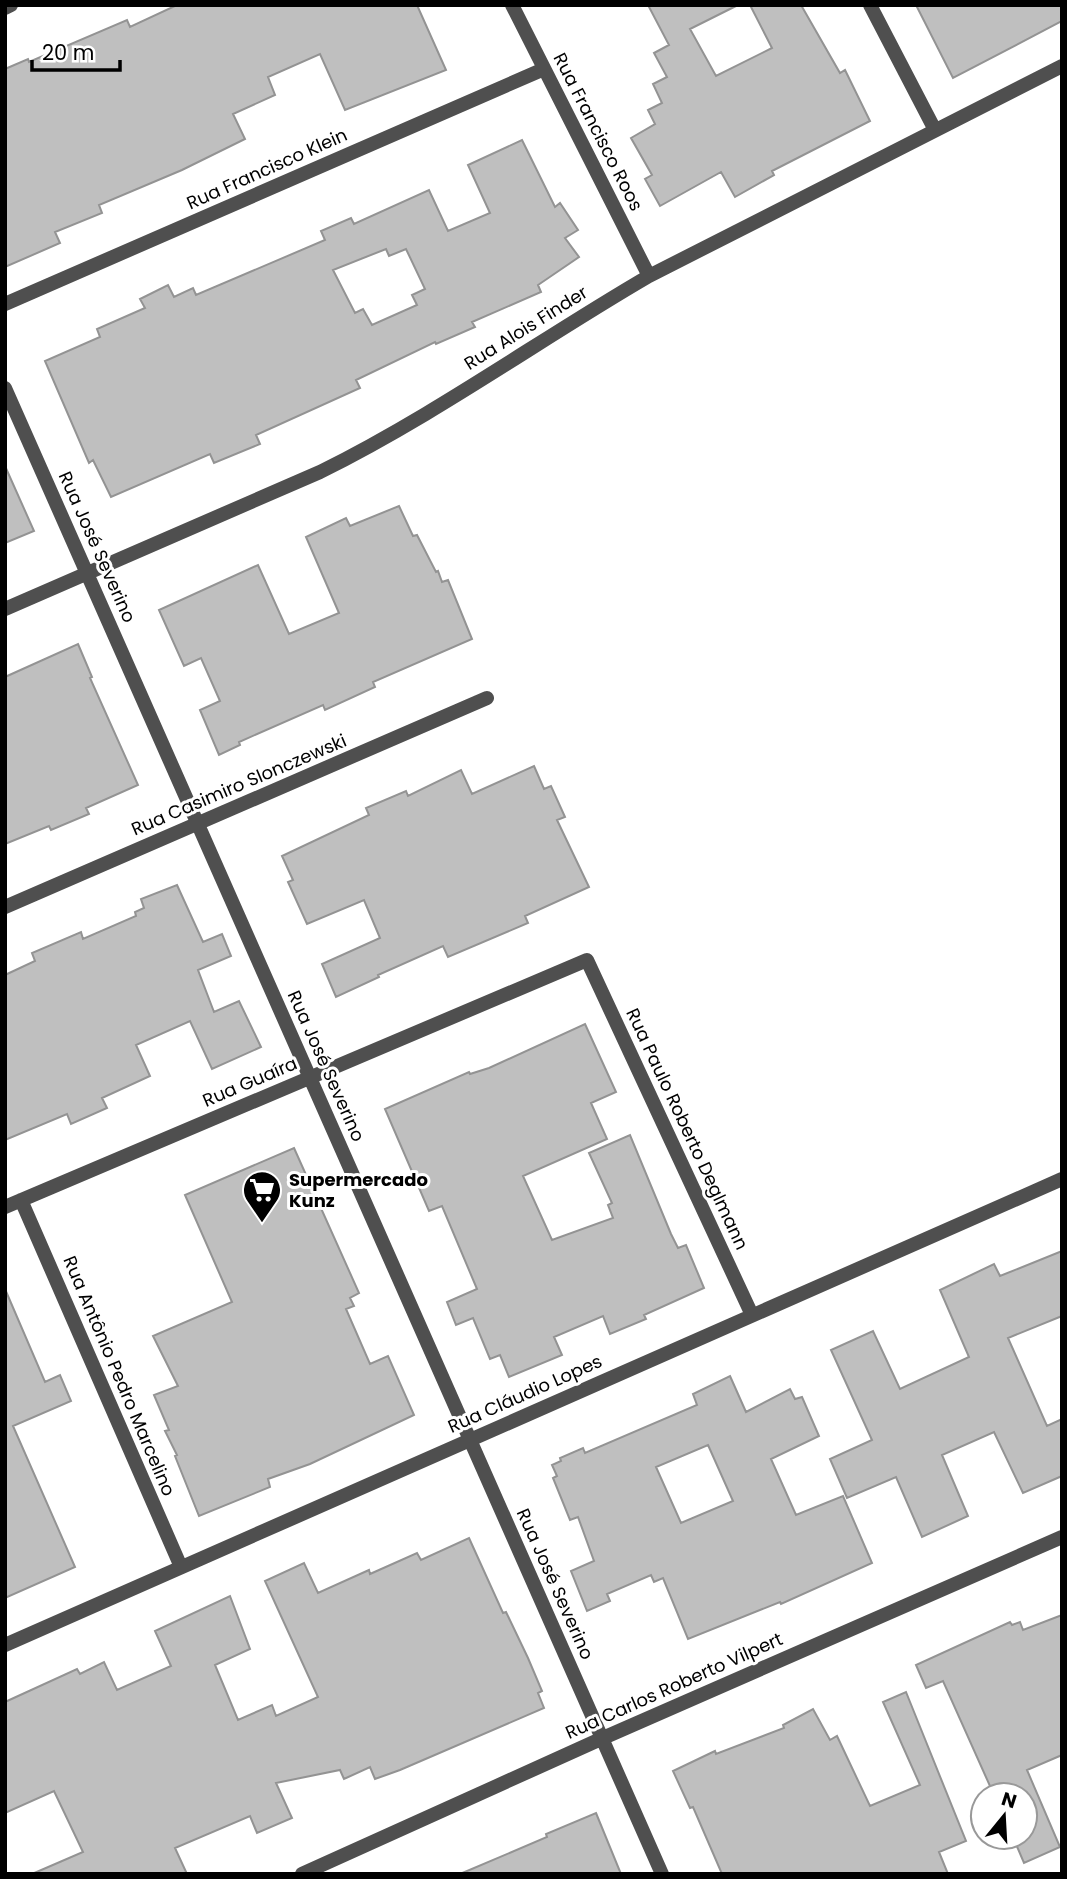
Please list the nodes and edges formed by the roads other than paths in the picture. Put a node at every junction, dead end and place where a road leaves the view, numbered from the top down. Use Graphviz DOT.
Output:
graph roads {
  1 [pos="11,5"];
  2 [pos="512,5"];
  3 [pos="870,5"];
  4 [pos="5,8"];
  5 [pos="1062,66"];
  6 [pos="544,69"];
  7 [pos="935,130"];
  8 [pos="649,276"];
  9 [pos="5,304"];
  10 [pos="5,388"];
  11 [pos="87,573"];
  12 [pos="5,609"];
  13 [pos="487,698"];
  14 [pos="198,824"];
  15 [pos="5,907"];
  16 [pos="587,960"];
  17 [pos="310,1078"];
  18 [pos="1062,1179"];
  19 [pos="21,1200"];
  20 [pos="5,1207"];
  21 [pos="752,1314"];
  22 [pos="470,1439"];
  23 [pos="1062,1537"];
  24 [pos="181,1567"];
  25 [pos="5,1645"];
  26 [pos="603,1738"];
  27 [pos="302,1874"];
  28 [pos="662,1874"];
  1 -- 4 [label="street"];
  2 -- 6 [label="street, Rua Francisco Roos"];
  3 -- 7 [label="street"];
  5 -- 7 [label="street, Rua Alois Finder"];
  6 -- 8 [label="street, Rua Francisco Roos"];
  6 -- 9 [label="street, Rua Francisco Klein"];
  7 -- 8 [label="street, Rua Alois Finder"];
  8 -- 11 [label="street, Rua Alois Finder"];
  10 -- 11 [label="street, Rua José Severino"];
  11 -- 12 [label="street, Rua Alois Finder"];
  11 -- 14 [label="street, Rua José Severino"];
  13 -- 14 [label="street, Rua Casimiro Slonczewski"];
  14 -- 15 [label="street, Rua Casimiro Slonczewski"];
  14 -- 17 [label="street, Rua José Severino"];
  16 -- 17 [label="street, Rua Guaíra"];
  16 -- 21 [label="street, Rua Paulo Roberto Deglmann"];
  17 -- 19 [label="street, Rua Guaíra"];
  17 -- 22 [label="street, Rua José Severino"];
  18 -- 21 [label="street, Rua Cláudio Lopes"];
  19 -- 20 [label="street, Rua Guaíra"];
  19 -- 24 [label="street, Rua Antônio Pedro Marcelino"];
  21 -- 22 [label="street, Rua Cláudio Lopes"];
  22 -- 24 [label="street, Rua Cláudio Lopes"];
  22 -- 26 [label="street, Rua José Severino"];
  23 -- 26 [label="street, Rua Carlos Roberto Vilpert"];
  24 -- 25 [label="street, Rua Cláudio Lopes"];
  26 -- 27 [label="street, Rua Carlos Roberto Vilpert"];
  26 -- 28 [label="street, Rua José Severino"];
}
